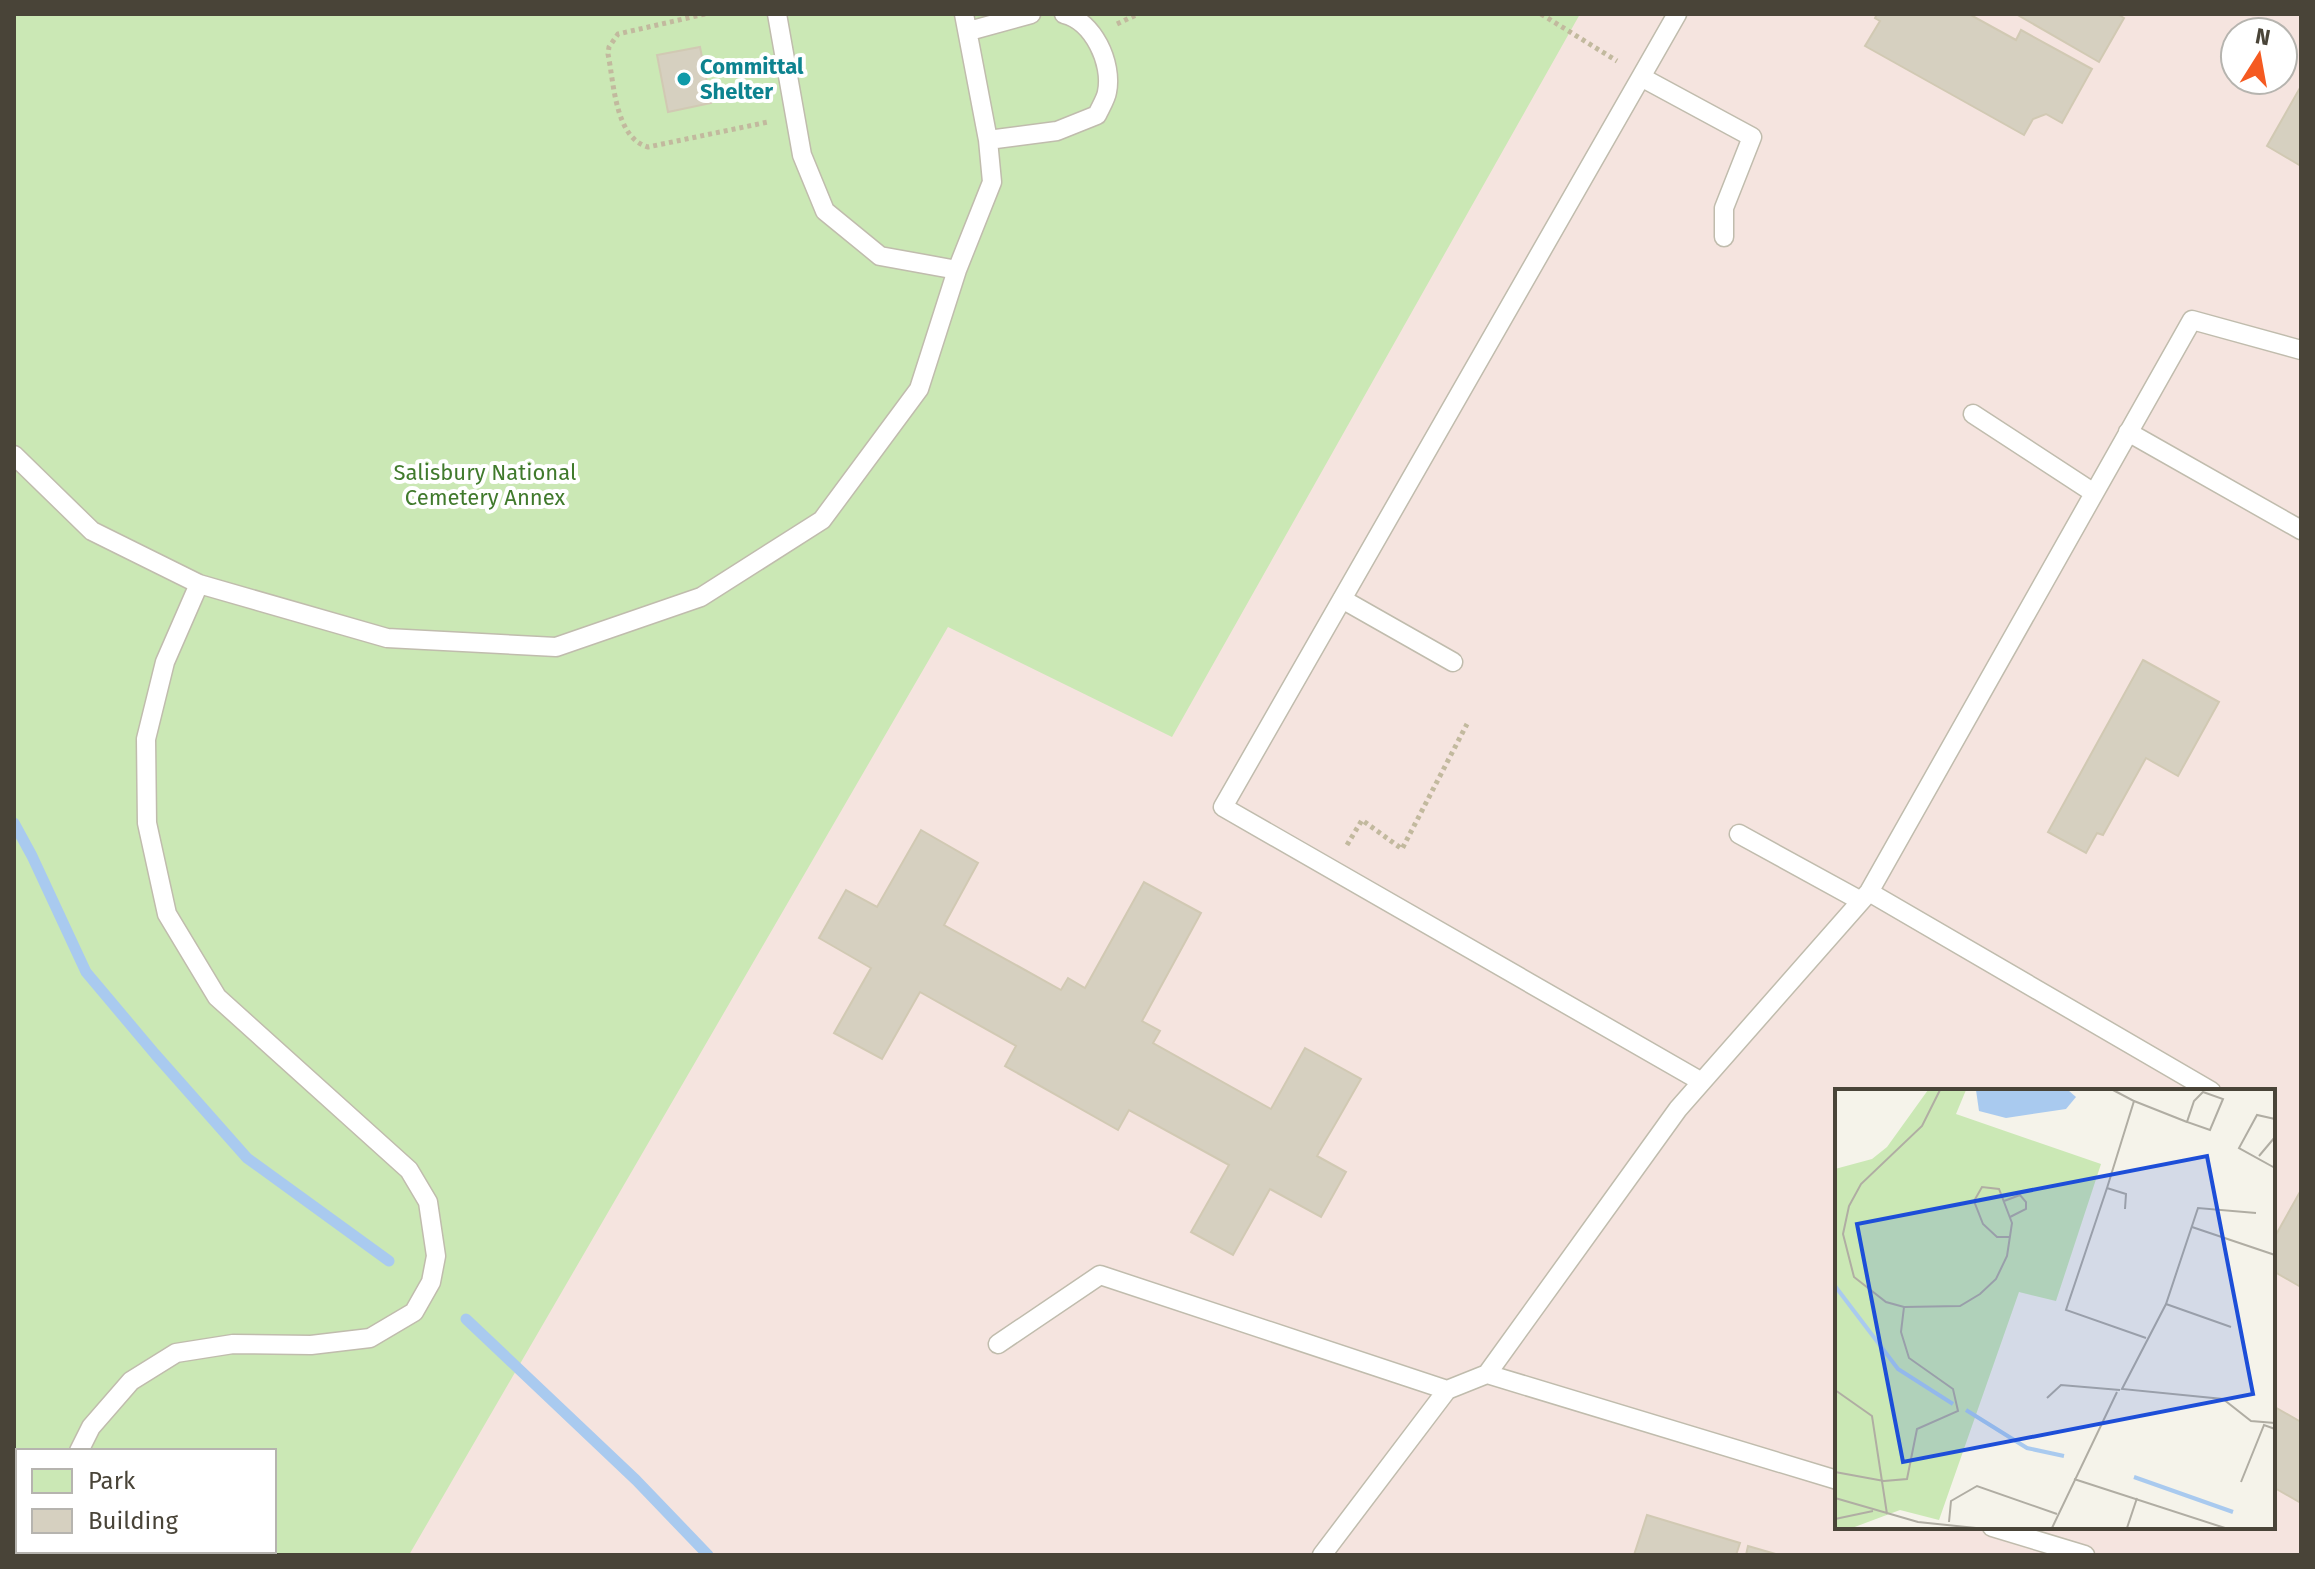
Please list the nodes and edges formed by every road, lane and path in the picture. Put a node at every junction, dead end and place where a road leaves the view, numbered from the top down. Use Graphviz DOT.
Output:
graph roads {
  1 [pos="705,14"];
  2 [pos="777,14"];
  3 [pos="1031,14"];
  4 [pos="1064,14"];
  5 [pos="1541,14"];
  6 [pos="1677,14"];
  7 [pos="966,23"];
  8 [pos="1641,77"];
  9 [pos="795,116"];
  10 [pos="988,140"];
  11 [pos="1724,237"];
  12 [pos="957,270"];
  13 [pos="2301,350"];
  14 [pos="1973,414"];
  15 [pos="2128,432"];
  16 [pos="14,455"];
  17 [pos="2094,493"];
  18 [pos="2301,530"];
  19 [pos="199,584"];
  20 [pos="1342,599"];
  21 [pos="1453,662"];
  22 [pos="1467,724"];
  23 [pos="1739,834"];
  24 [pos="1333,869"];
  25 [pos="1865,896"];
  26 [pos="1702,1082"];
  27 [pos="2207,1089"];
  28 [pos="998,1344"];
  29 [pos="1487,1374"];
  30 [pos="1447,1390"];
  31 [pos="80,1449"];
  32 [pos="1835,1479"];
  33 [pos="1999,1529"];
  34 [pos="1322,1555"];
  35 [pos="2085,1555"];
  1 -- 9 [label="path"];
  2 -- 9 [label="lane"];
  3 -- 7 [label="lane"];
  4 -- 10 [label="lane"];
  5 -- 8 [label="path"];
  6 -- 8 [label="lane"];
  7 -- 10 [label="lane"];
  8 -- 11 [label="lane"];
  8 -- 20 [label="lane"];
  9 -- 12 [label="lane"];
  10 -- 12 [label="lane"];
  12 -- 19 [label="lane"];
  13 -- 15 [label="lane"];
  14 -- 17 [label="lane"];
  15 -- 17 [label="lane"];
  15 -- 18 [label="lane"];
  16 -- 19 [label="lane"];
  17 -- 25 [label="lane"];
  19 -- 31 [label="lane"];
  20 -- 21 [label="lane"];
  20 -- 24 [label="lane"];
  22 -- 24 [label="path"];
  23 -- 25 [label="lane"];
  24 -- 26 [label="lane"];
  25 -- 26 [label="lane"];
  25 -- 27 [label="lane"];
  26 -- 29 [label="lane"];
  28 -- 30 [label="lane"];
  29 -- 30 [label="lane"];
  29 -- 32 [label="lane"];
  30 -- 34 [label="lane"];
  33 -- 35 [label="lane"];
}
